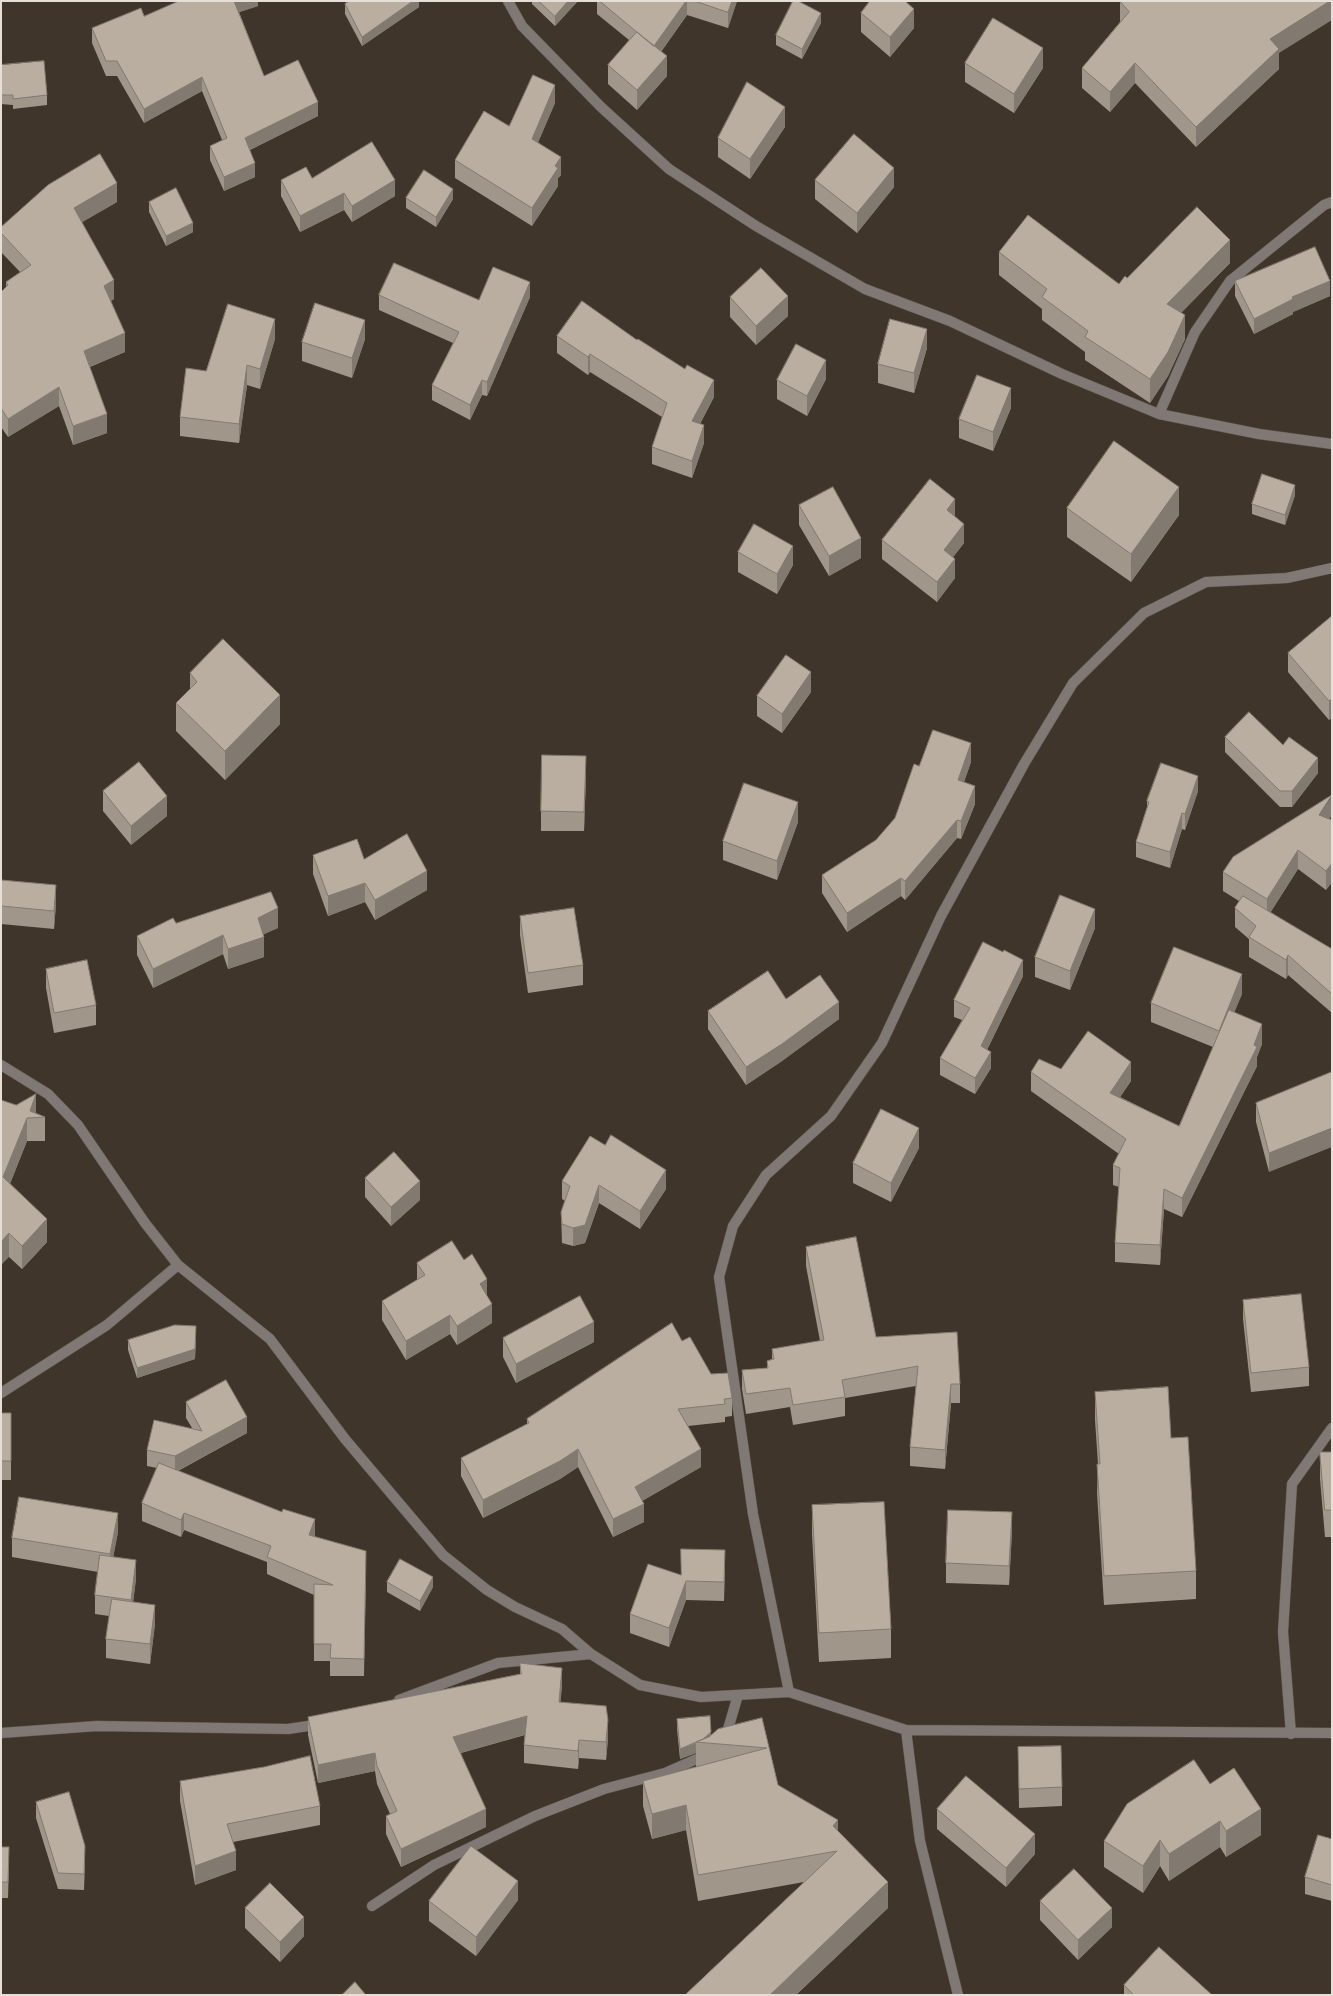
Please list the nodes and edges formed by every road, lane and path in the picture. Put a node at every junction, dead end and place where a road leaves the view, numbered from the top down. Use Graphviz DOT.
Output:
graph roads {
  1 [pos="508,1"];
  2 [pos="1332,202"];
  3 [pos="1159,414"];
  4 [pos="1332,444"];
  5 [pos="1332,568"];
  6 [pos="1,1065"];
  7 [pos="178,1265"];
  8 [pos="1,1394"];
  9 [pos="1332,1428"];
  10 [pos="591,1654"];
  11 [pos="789,1692"];
  12 [pos="738,1694"];
  13 [pos="392,1703"];
  14 [pos="328,1722"];
  15 [pos="906,1730"];
  16 [pos="1,1732"];
  17 [pos="1332,1733"];
  18 [pos="1291,1734"];
  19 [pos="372,1906"];
  20 [pos="958,1995"];
  1 -- 3 [label="street"];
  2 -- 3 [label="street"];
  3 -- 4 [label="street"];
  5 -- 11 [label="street"];
  6 -- 7 [label="street"];
  7 -- 8 [label="street"];
  7 -- 10 [label="street"];
  9 -- 18 [label="street"];
  10 -- 12 [label="street"];
  10 -- 13 [label="street"];
  11 -- 12 [label="street"];
  11 -- 15 [label="street"];
  12 -- 19 [label="street"];
  14 -- 16 [label="street"];
  15 -- 18 [label="street"];
  15 -- 20 [label="street"];
  17 -- 18 [label="street"];
}
